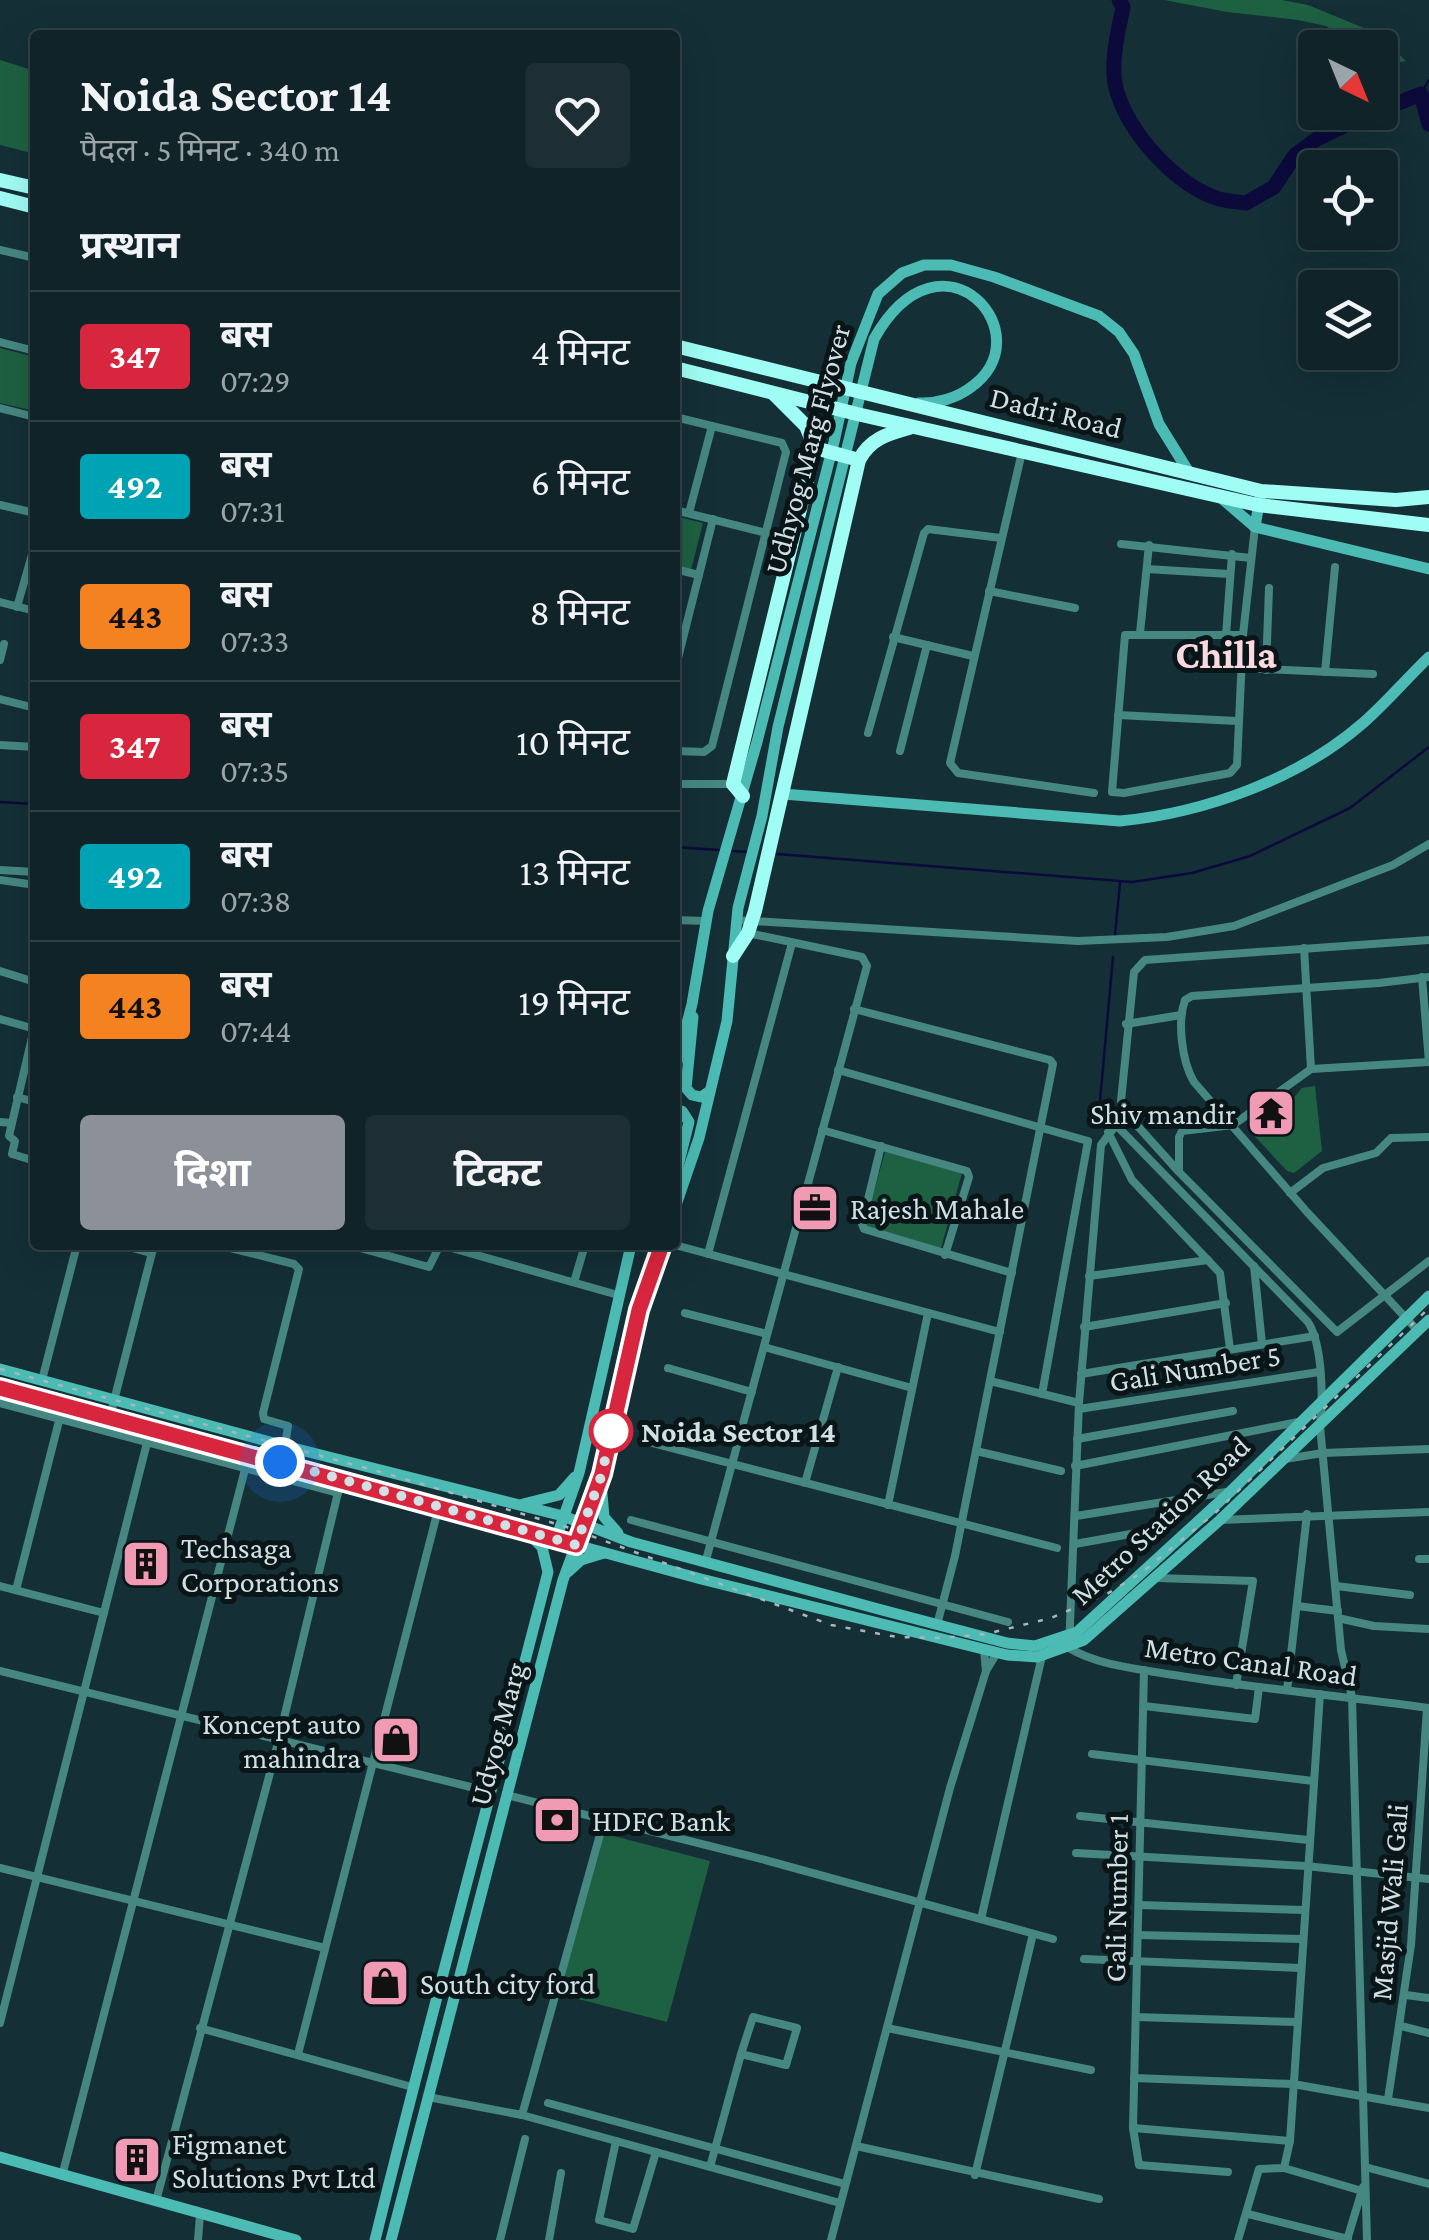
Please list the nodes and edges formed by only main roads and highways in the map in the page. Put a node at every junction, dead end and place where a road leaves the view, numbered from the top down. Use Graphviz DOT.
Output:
graph roads {
  1 [pos="0,180"];
  2 [pos="30,187"];
  3 [pos="0,198"];
  4 [pos="30,205"];
  5 [pos="680,347"];
  6 [pos="680,369"];
  7 [pos="826,383"];
  8 [pos="774,393"];
  9 [pos="800,400"];
  10 [pos="915,427"];
  11 [pos="815,448"];
  12 [pos="859,460"];
  13 [pos="1225,492"];
  14 [pos="1429,497"];
  15 [pos="1259,498"];
  16 [pos="1429,525"];
  17 [pos="738,797"];
  18 [pos="733,956"];
  1 -- 2 [label="highway"];
  3 -- 4 [label="highway"];
  5 -- 7 [label="highway, Dadri Road"];
  6 -- 8 [label="highway, Dadri Road"];
  7 -- 9 [label="highway"];
  7 -- 13 [label="highway, Dadri Road"];
  8 -- 9 [label="highway, Dadri Road"];
  8 -- 11 [label="highway"];
  9 -- 10 [label="highway, Dadri Road"];
  10 -- 12 [label="highway"];
  10 -- 13 [label="highway, Dadri Road"];
  11 -- 12 [label="highway"];
  11 -- 17 [label="highway"];
  12 -- 18 [label="highway"];
  13 -- 15 [label="highway, Dadri Road"];
  14 -- 15 [label="highway, Dadri Road"];
  15 -- 16 [label="highway, Dadri Road"];
}
